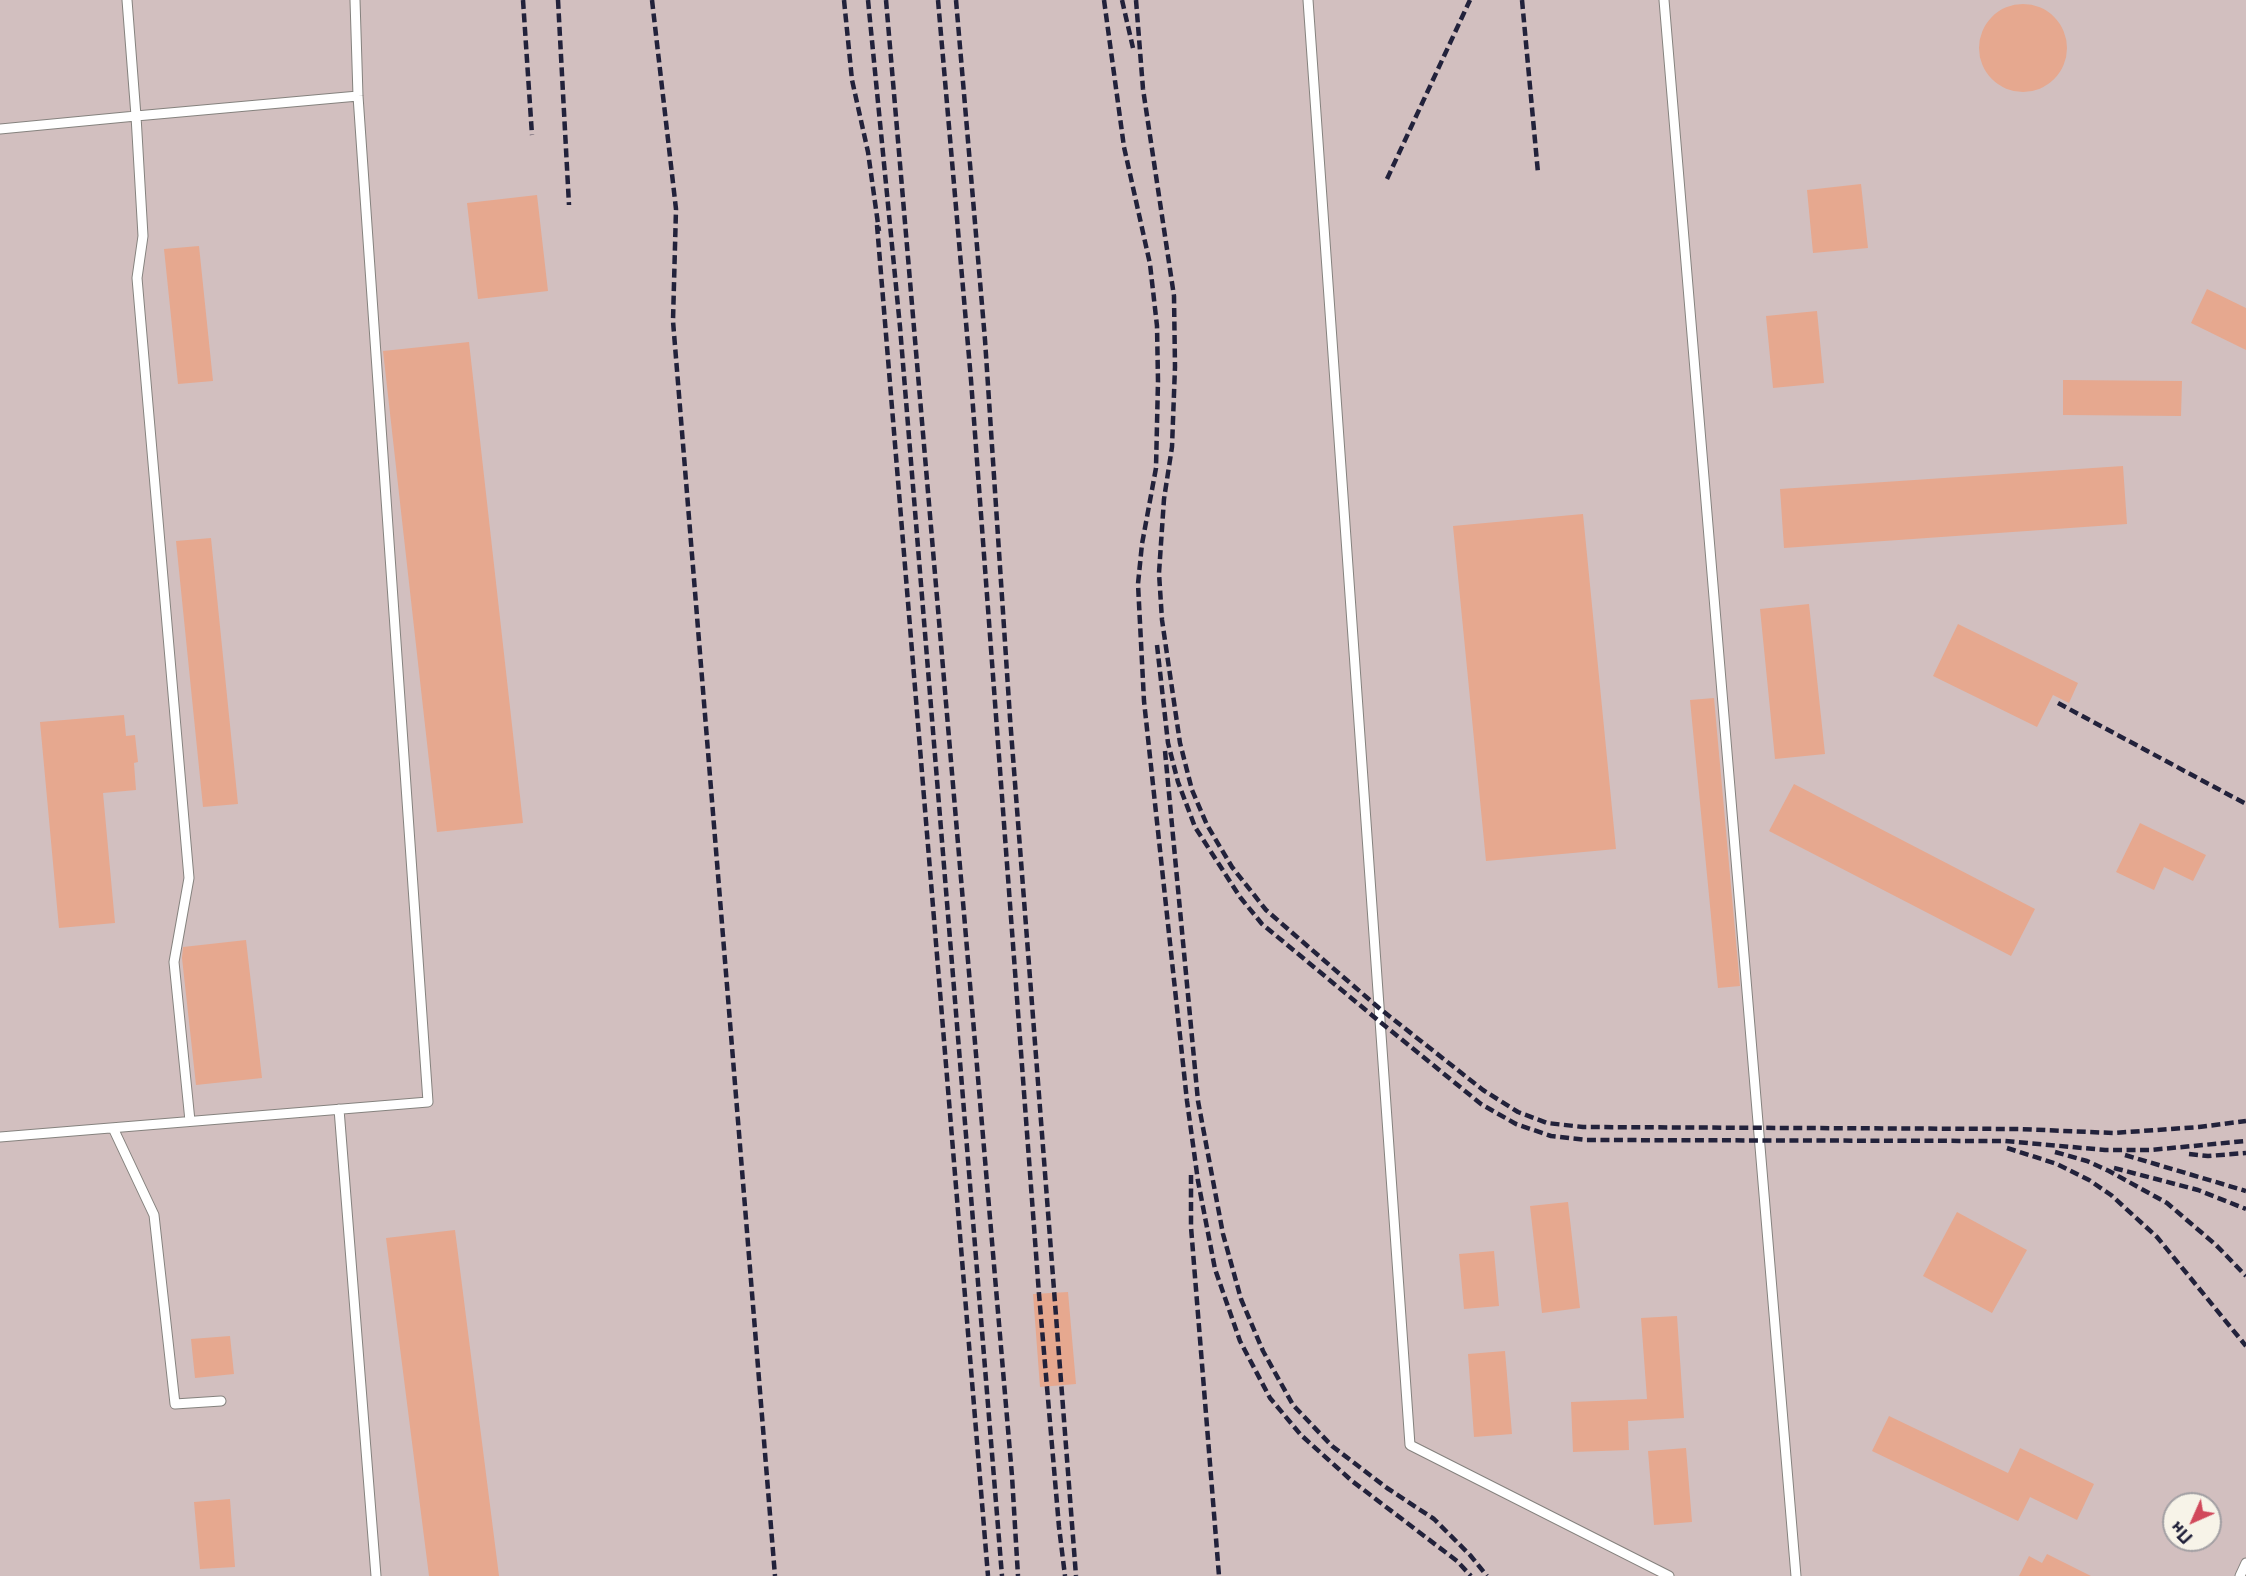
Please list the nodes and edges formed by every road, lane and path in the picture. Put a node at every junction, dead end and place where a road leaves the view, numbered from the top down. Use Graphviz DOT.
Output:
graph roads {
  1 [pos="128,0"];
  2 [pos="355,0"];
  3 [pos="1308,0"];
  4 [pos="1664,0"];
  5 [pos="358,96"];
  6 [pos="136,116"];
  7 [pos="0,129"];
  8 [pos="339,1109"];
  9 [pos="190,1121"];
  10 [pos="113,1128"];
  11 [pos="0,1137"];
  12 [pos="221,1401"];
  13 [pos="2246,1563"];
  14 [pos="376,1576"];
  15 [pos="1669,1576"];
  16 [pos="1796,1576"];
  17 [pos="2240,1576"];
  1 -- 6 [label="lane"];
  2 -- 5 [label="lane"];
  3 -- 15 [label="lane"];
  4 -- 16 [label="lane"];
  5 -- 6 [label="lane"];
  5 -- 8 [label="lane"];
  6 -- 7 [label="lane"];
  6 -- 9 [label="lane"];
  8 -- 9 [label="lane"];
  8 -- 14 [label="lane"];
  9 -- 10 [label="lane"];
  10 -- 11 [label="lane"];
  10 -- 12 [label="lane"];
  13 -- 17 [label="lane"];
}
